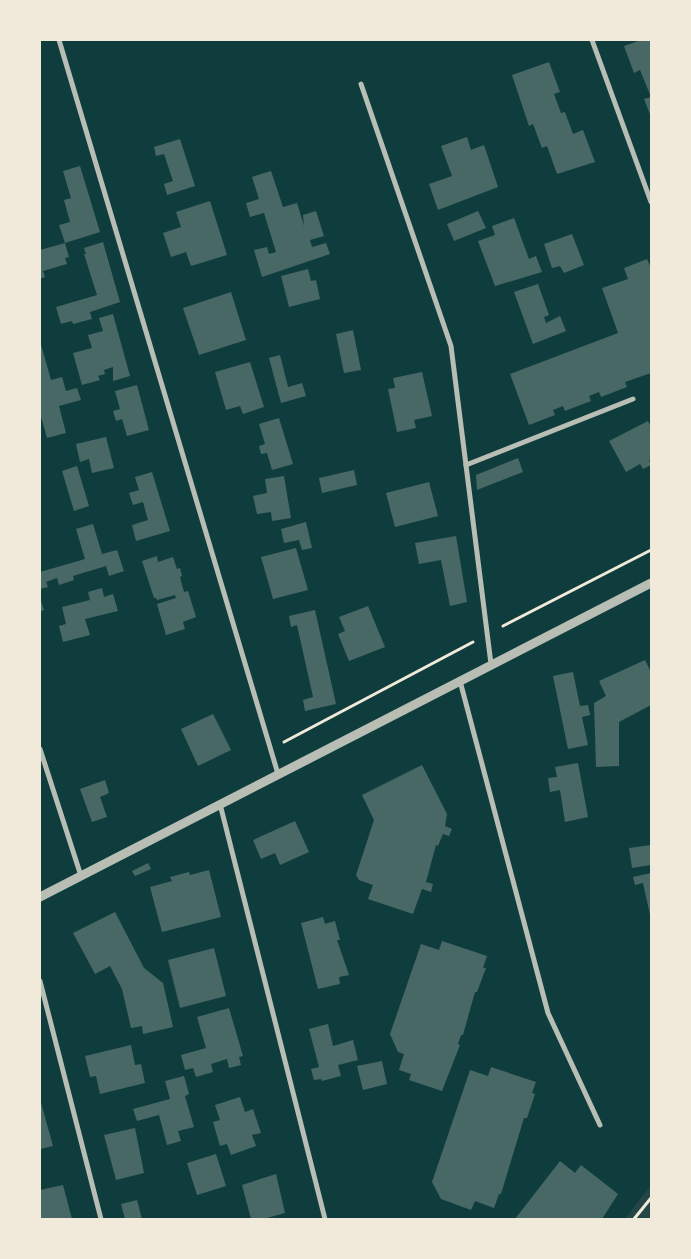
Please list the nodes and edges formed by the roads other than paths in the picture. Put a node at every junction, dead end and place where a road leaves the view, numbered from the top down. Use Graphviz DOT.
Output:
graph roads {
  1 [pos="59,40"];
  2 [pos="592,40"];
  3 [pos="361,84"];
  4 [pos="651,202"];
  5 [pos="633,400"];
  6 [pos="466,465"];
  7 [pos="651,583"];
  8 [pos="491,664"];
  9 [pos="460,681"];
  10 [pos="40,749"];
  11 [pos="278,774"];
  12 [pos="220,804"];
  13 [pos="81,876"];
  14 [pos="40,898"];
  15 [pos="40,982"];
  16 [pos="600,1125"];
  17 [pos="101,1219"];
  18 [pos="325,1219"];
  1 -- 11 [label="street"];
  2 -- 4 [label="street"];
  3 -- 6 [label="street"];
  5 -- 6 [label="street"];
  6 -- 8 [label="street"];
  7 -- 8 [label="street"];
  8 -- 9 [label="street"];
  9 -- 11 [label="street"];
  9 -- 16 [label="street"];
  10 -- 13 [label="street"];
  11 -- 12 [label="street"];
  12 -- 13 [label="street"];
  12 -- 18 [label="street"];
  13 -- 14 [label="street"];
  15 -- 17 [label="street"];
}
